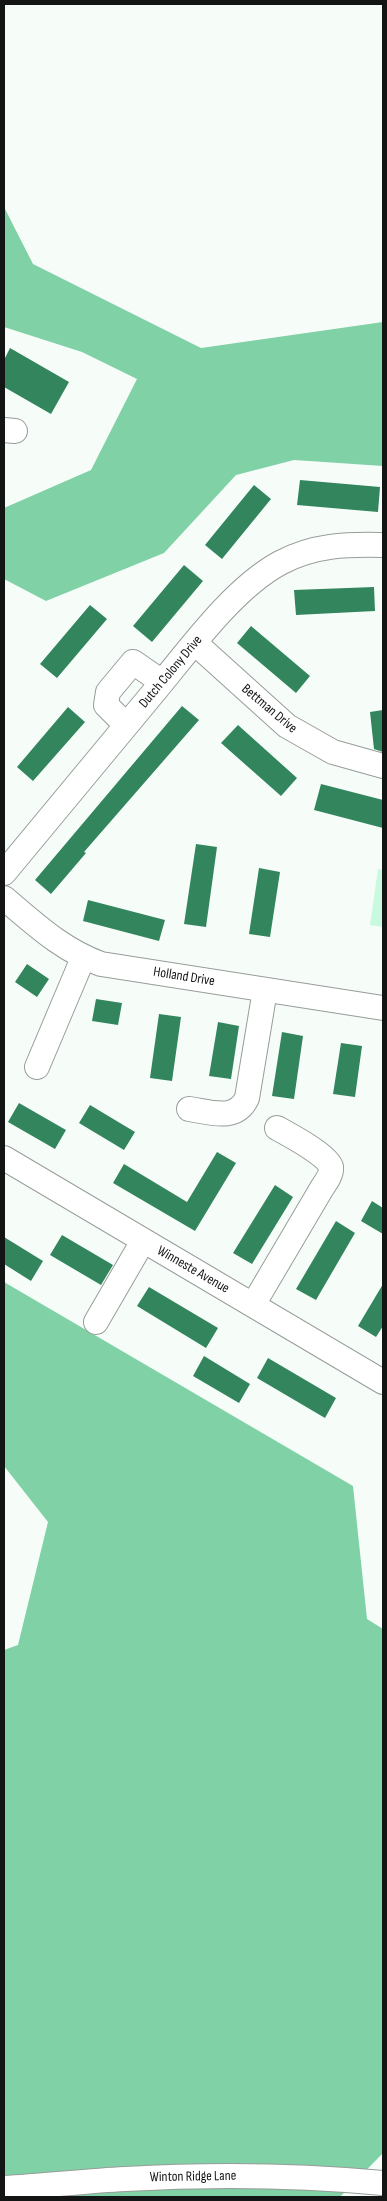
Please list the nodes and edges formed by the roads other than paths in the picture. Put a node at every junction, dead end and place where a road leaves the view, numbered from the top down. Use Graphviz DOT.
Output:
graph roads {
  1 [pos="383,545"];
  2 [pos="194,643"];
  3 [pos="162,682"];
  4 [pos="126,725"];
  5 [pos="383,766"];
  6 [pos="4,873"];
  7 [pos="4,898"];
  8 [pos="84,958"];
  9 [pos="265,990"];
  10 [pos="383,1008"];
  11 [pos="37,1067"];
  12 [pos="189,1109"];
  13 [pos="278,1128"];
  14 [pos="4,1158"];
  15 [pos="144,1241"];
  16 [pos="253,1305"];
  17 [pos="96,1322"];
  18 [pos="383,1382"];
  19 [pos="383,2183"];
  20 [pos="4,2188"];
  1 -- 2 [label="street, Dutch Colony Drive"];
  2 -- 3 [label="street, Dutch Colony Drive"];
  2 -- 5 [label="street, Bettman Drive"];
  3 -- 4 [label="street, Dutch Colony Drive"];
  3 -- 4 [label="street"];
  4 -- 6 [label="street, Dutch Colony Drive"];
  7 -- 8 [label="street, Holland Drive"];
  8 -- 9 [label="street, Holland Drive"];
  8 -- 11 [label="street"];
  9 -- 10 [label="street, Holland Drive"];
  9 -- 12 [label="street"];
  13 -- 16 [label="street"];
  14 -- 15 [label="street, Winneste Avenue"];
  15 -- 16 [label="street, Winneste Avenue"];
  15 -- 17 [label="street"];
  16 -- 18 [label="street, Winneste Avenue"];
  19 -- 20 [label="street, Winton Ridge Lane"];
}
